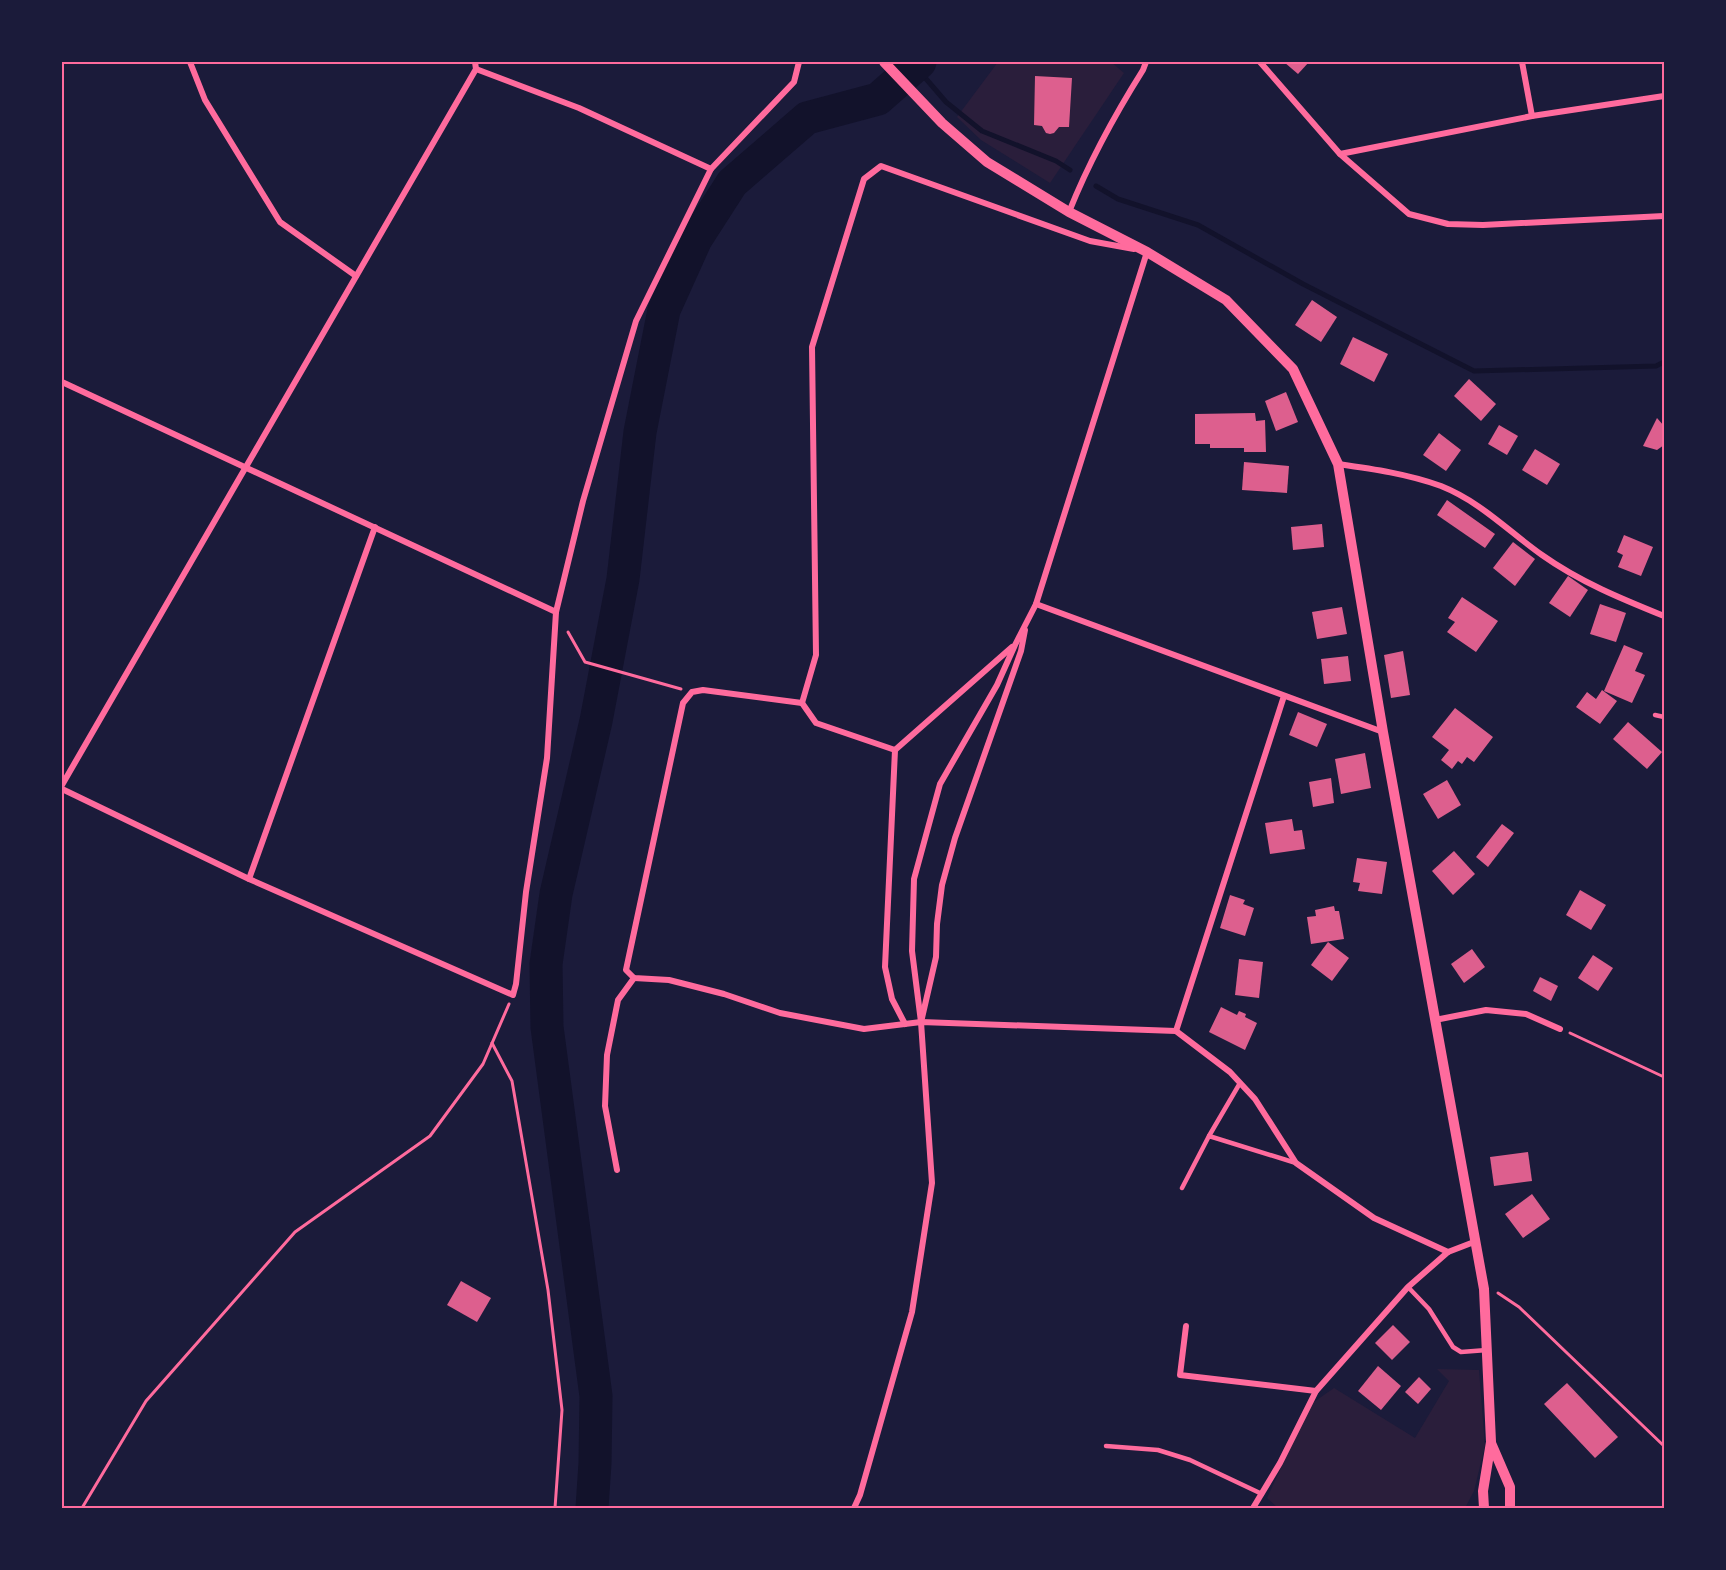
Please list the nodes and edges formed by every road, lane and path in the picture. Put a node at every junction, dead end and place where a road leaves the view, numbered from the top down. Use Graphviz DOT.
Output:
graph roads {
  1 [pos="190,62"];
  2 [pos="799,62"];
  3 [pos="884,62"];
  4 [pos="1146,62"];
  5 [pos="1260,62"];
  6 [pos="1522,62"];
  7 [pos="476,65"];
  8 [pos="1665,96"];
  9 [pos="1532,116"];
  10 [pos="1340,154"];
  11 [pos="711,169"];
  12 [pos="1069,212"];
  13 [pos="1665,216"];
  14 [pos="1147,252"];
  15 [pos="356,276"];
  16 [pos="62,382"];
  17 [pos="1338,464"];
  18 [pos="244,467"];
  19 [pos="375,527"];
  20 [pos="1036,604"];
  21 [pos="556,612"];
  22 [pos="1665,616"];
  23 [pos="1026,623"];
  24 [pos="1015,645"];
  25 [pos="692,692"];
  26 [pos="1284,696"];
  27 [pos="802,702"];
  28 [pos="1655,715"];
  29 [pos="1665,717"];
  30 [pos="1383,732"];
  31 [pos="895,750"];
  32 [pos="62,787"];
  33 [pos="249,879"];
  34 [pos="634,978"];
  35 [pos="513,995"];
  36 [pos="1435,1020"];
  37 [pos="921,1022"];
  38 [pos="905,1024"];
  39 [pos="1560,1029"];
  40 [pos="1176,1031"];
  41 [pos="492,1043"];
  42 [pos="1665,1077"];
  43 [pos="1240,1083"];
  44 [pos="1209,1136"];
  45 [pos="1296,1163"];
  46 [pos="617,1170"];
  47 [pos="1182,1188"];
  48 [pos="1474,1242"];
  49 [pos="1448,1251"];
  50 [pos="1408,1287"];
  51 [pos="1484,1289"];
  52 [pos="1186,1326"];
  53 [pos="1487,1350"];
  54 [pos="1316,1391"];
  55 [pos="1491,1443"];
  56 [pos="1106,1446"];
  57 [pos="1665,1446"];
  58 [pos="1262,1494"];
  59 [pos="82,1509"];
  60 [pos="555,1509"];
  61 [pos="854,1509"];
  62 [pos="1253,1509"];
  63 [pos="1484,1509"];
  64 [pos="1510,1509"];
  1 -- 15 [label="street"];
  2 -- 11 [label="street"];
  3 -- 12 [label="street"];
  4 -- 12 [label="street"];
  5 -- 10 [label="street"];
  6 -- 9 [label="street"];
  7 -- 11 [label="street"];
  7 -- 15 [label="street"];
  8 -- 9 [label="street"];
  9 -- 10 [label="street"];
  10 -- 13 [label="street"];
  11 -- 21 [label="street"];
  12 -- 14 [label="street"];
  14 -- 17 [label="street"];
  14 -- 20 [label="street"];
  14 -- 27 [label="street"];
  15 -- 18 [label="street"];
  16 -- 18 [label="street"];
  17 -- 22 [label="street"];
  17 -- 30 [label="street"];
  18 -- 19 [label="street"];
  18 -- 32 [label="street"];
  19 -- 21 [label="street"];
  19 -- 33 [label="street"];
  20 -- 23 [label="street"];
  20 -- 26 [label="street"];
  21 -- 25 [label="path"];
  21 -- 35 [label="street"];
  23 -- 24 [label="street"];
  23 -- 37 [label="street"];
  24 -- 31 [label="street"];
  24 -- 37 [label="street"];
  25 -- 27 [label="street"];
  25 -- 34 [label="street"];
  26 -- 30 [label="street"];
  26 -- 40 [label="street"];
  27 -- 31 [label="street"];
  28 -- 29 [label="lane"];
  30 -- 36 [label="street"];
  31 -- 38 [label="street"];
  32 -- 33 [label="street"];
  33 -- 35 [label="street"];
  34 -- 38 [label="street"];
  34 -- 46 [label="street"];
  35 -- 41 [label="path"];
  36 -- 39 [label="street"];
  36 -- 48 [label="street"];
  37 -- 38 [label="street"];
  37 -- 40 [label="street"];
  37 -- 61 [label="street"];
  39 -- 42 [label="path"];
  40 -- 43 [label="street"];
  41 -- 59 [label="path"];
  41 -- 60 [label="path"];
  43 -- 44 [label="lane"];
  43 -- 45 [label="street"];
  44 -- 45 [label="lane"];
  44 -- 47 [label="lane"];
  45 -- 49 [label="street"];
  48 -- 49 [label="street"];
  48 -- 51 [label="street"];
  49 -- 50 [label="street"];
  50 -- 53 [label="lane"];
  50 -- 54 [label="street"];
  51 -- 53 [label="street"];
  51 -- 57 [label="path"];
  52 -- 54 [label="street"];
  53 -- 55 [label="street"];
  54 -- 58 [label="street"];
  55 -- 63 [label="street"];
  55 -- 64 [label="street"];
  56 -- 58 [label="lane"];
  58 -- 62 [label="street"];
}
